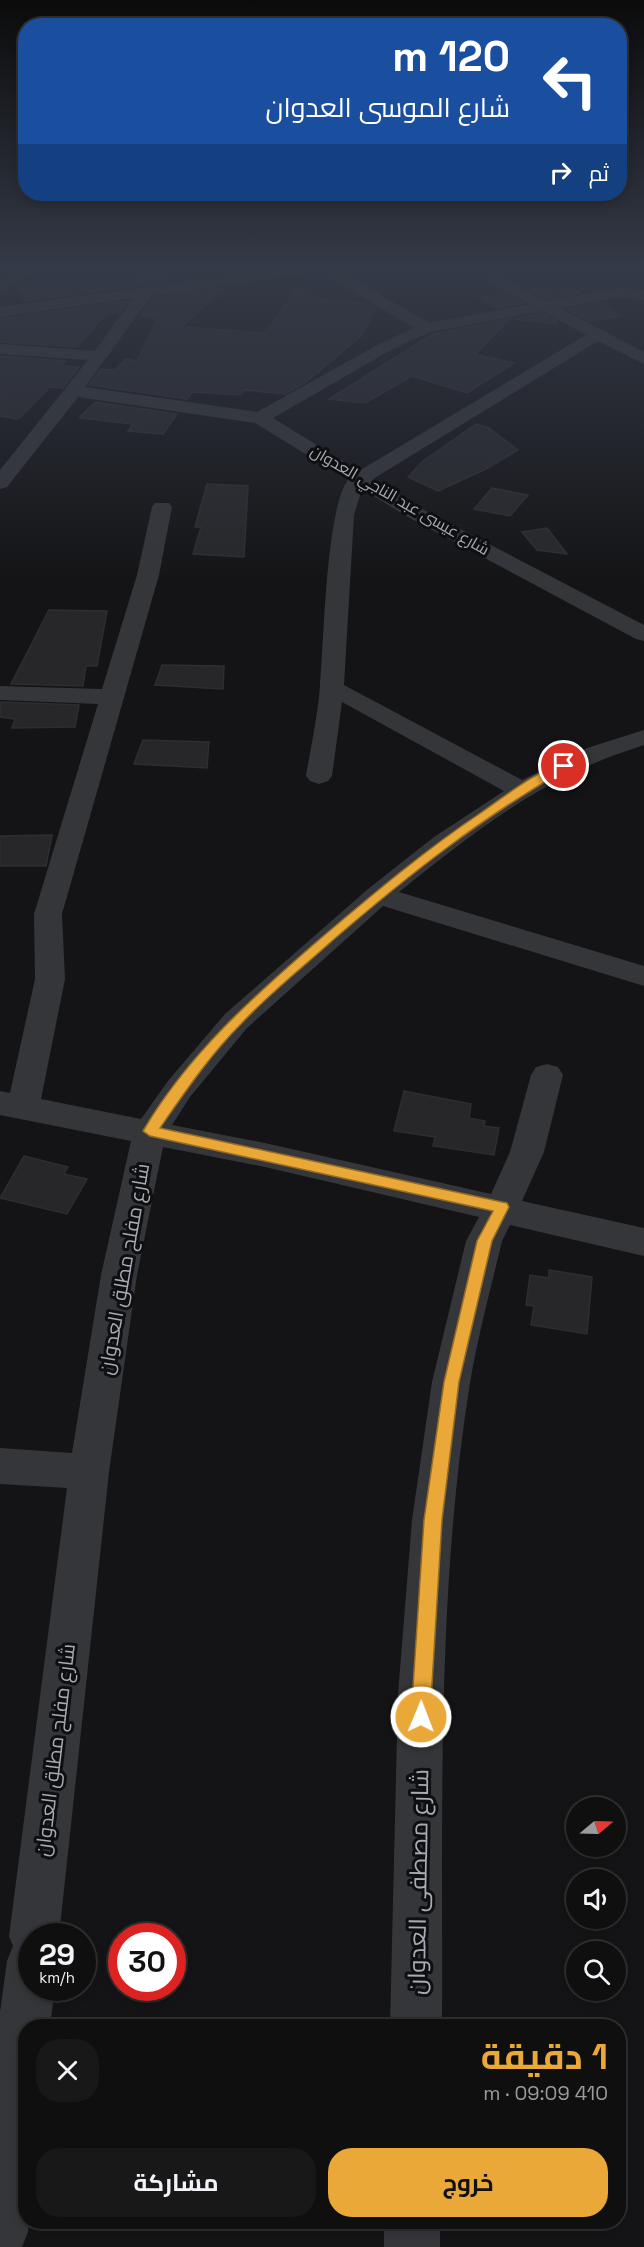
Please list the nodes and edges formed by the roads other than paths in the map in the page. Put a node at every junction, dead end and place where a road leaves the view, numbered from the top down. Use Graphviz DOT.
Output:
graph roads {
  1 [pos="85,375"];
  2 [pos="336,375"];
  3 [pos="529,375"];
  4 [pos="74,391"];
  5 [pos="260,418"];
  6 [pos="10,440"];
  7 [pos="31,442"];
  8 [pos="359,479"];
  9 [pos="0,483"];
  10 [pos="162,507"];
  11 [pos="644,634"];
  12 [pos="332,688"];
  13 [pos="0,693"];
  14 [pos="113,697"];
  15 [pos="644,737"];
  16 [pos="319,776"];
  17 [pos="522,790"];
  18 [pos="378,895"];
  19 [pos="644,976"];
  20 [pos="547,1075"];
  21 [pos="11,1104"];
  22 [pos="150,1131"];
  23 [pos="502,1207"];
  24 [pos="644,1242"];
  25 [pos="0,1466"];
  26 [pos="89,1472"];
  27 [pos="35,1923"];
  28 [pos="27,2001"];
  29 [pos="25,2019"];
  30 [pos="416,2019"];
  31 [pos="18,2080"];
  32 [pos="412,2229"];
  33 [pos="0,2232"];
  34 [pos="412,2247"];
  1 -- 4 [label="street"];
  2 -- 5 [label="street"];
  3 -- 8 [label="street"];
  4 -- 5 [label="street, شارع عيسى عبد الناجي العدوان"];
  4 -- 7 [label="street"];
  5 -- 8 [label="street, شارع عيسى عبد الناجي العدوان"];
  6 -- 7 [label="street"];
  7 -- 9 [label="street"];
  8 -- 11 [label="street, شارع عيسى عبد الناجي العدوان"];
  8 -- 12 [label="street"];
  10 -- 14 [label="street"];
  12 -- 16 [label="street"];
  12 -- 17 [label="street"];
  13 -- 14 [label="street"];
  14 -- 21 [label="street"];
  15 -- 17 [label="street, شارع مفلح مطلق العدوان"];
  17 -- 18 [label="street, شارع مفلح مطلق العدوان"];
  18 -- 19 [label="street"];
  18 -- 22 [label="street, شارع مفلح مطلق العدوان"];
  20 -- 23 [label="street, شارع مصطفى العدوان"];
  21 -- 22 [label="street"];
  22 -- 23 [label="street"];
  22 -- 26 [label="street, شارع مفلح مطلق العدوان"];
  23 -- 24 [label="street"];
  23 -- 30 [label="street, شارع مصطفى العدوان"];
  25 -- 26 [label="street"];
  26 -- 27 [label="street, شارع مفلح مطلق العدوان"];
  28 -- 29 [label="street"];
  31 -- 33 [label="street"];
  32 -- 34 [label="street"];
}
